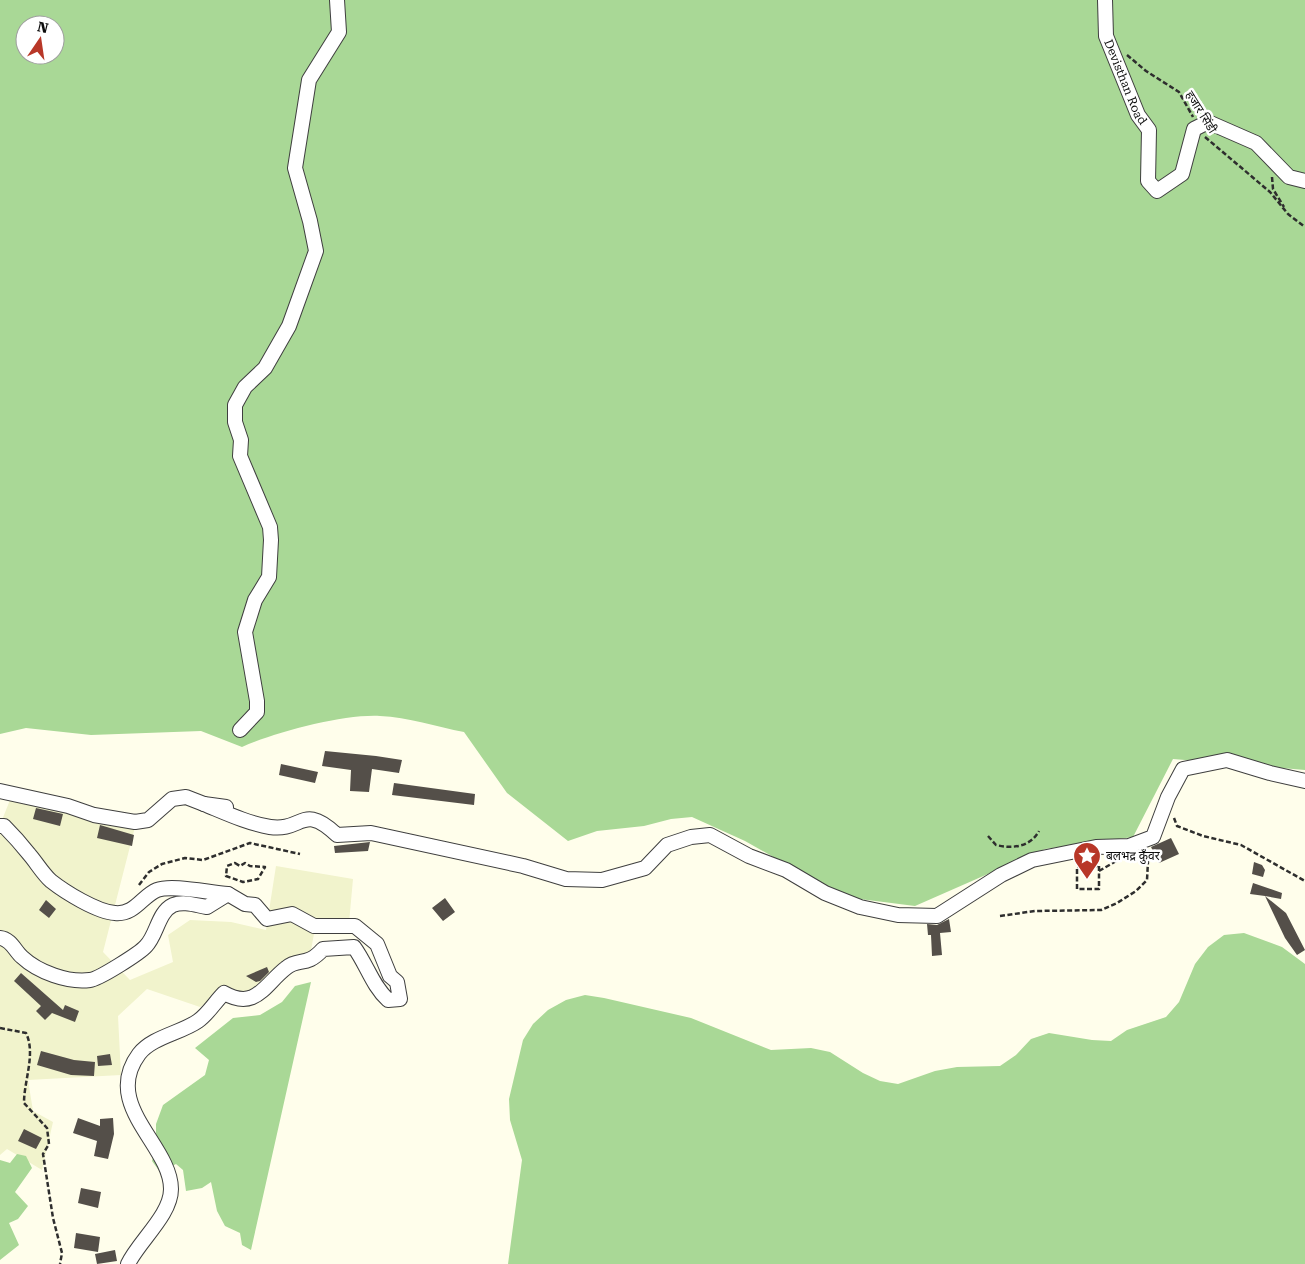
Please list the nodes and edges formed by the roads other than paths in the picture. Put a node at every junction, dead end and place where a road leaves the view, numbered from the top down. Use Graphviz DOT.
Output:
graph roads {
  1 [pos="336,0"];
  2 [pos="1105,0"];
  3 [pos="1305,181"];
  4 [pos="240,730"];
  5 [pos="1305,781"];
  6 [pos="0,791"];
  7 [pos="204,804"];
  8 [pos="226,807"];
  9 [pos="0,826"];
  10 [pos="228,894"];
  11 [pos="0,938"];
  12 [pos="128,1264"];
  1 -- 4 [label="street"];
  2 -- 3 [label="street, Devisthan Road"];
  5 -- 7 [label="street"];
  6 -- 7 [label="street"];
  7 -- 8 [label="street"];
  9 -- 10 [label="street"];
  10 -- 11 [label="street"];
  10 -- 12 [label="street"];
}
